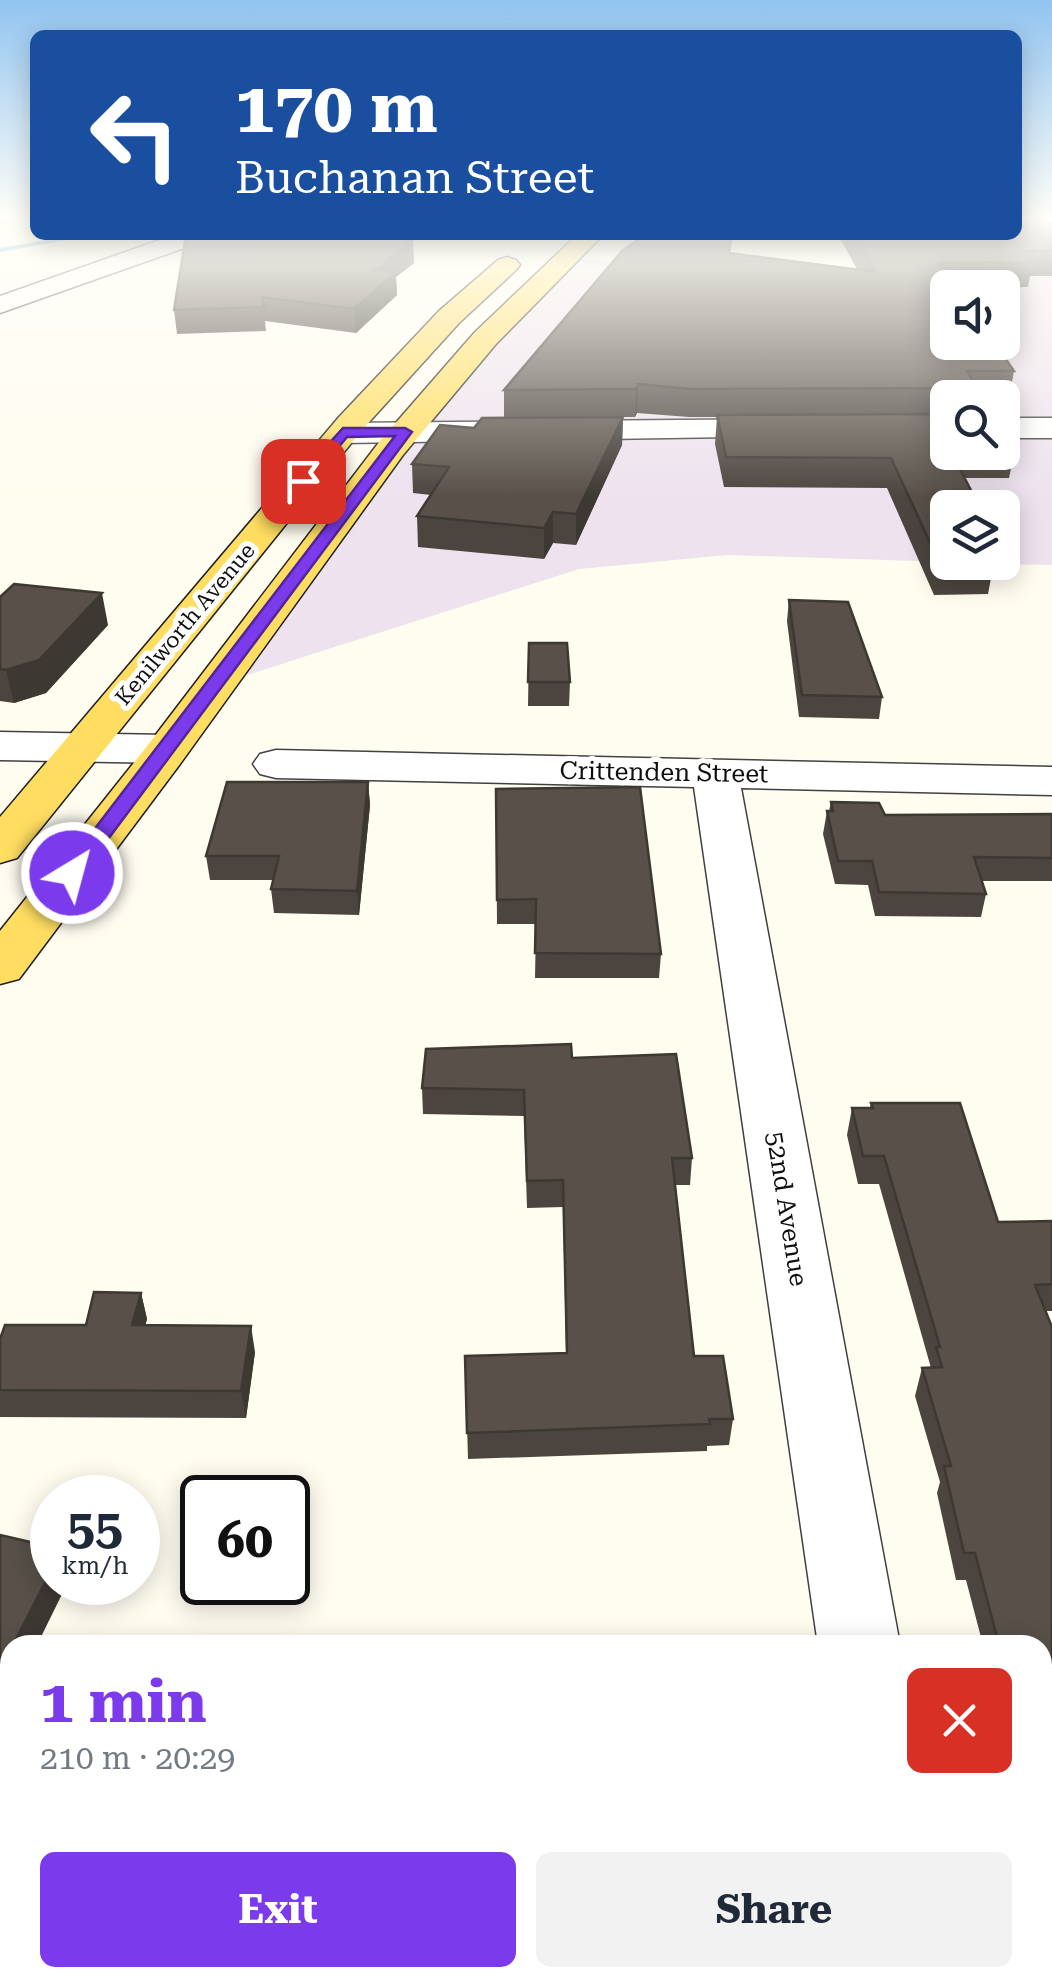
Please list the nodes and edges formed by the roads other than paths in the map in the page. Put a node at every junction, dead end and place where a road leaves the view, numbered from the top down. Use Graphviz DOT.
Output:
graph roads {
  1 [pos="456,311"];
  2 [pos="510,311"];
  3 [pos="1020,428"];
  4 [pos="1052,428"];
  5 [pos="818,429"];
  6 [pos="343,432"];
  7 [pos="405,432"];
  8 [pos="0,746"];
  9 [pos="86,748"];
  10 [pos="166,749"];
  11 [pos="276,764"];
  12 [pos="714,772"];
  13 [pos="1052,781"];
  14 [pos="0,848"];
  15 [pos="0,967"];
  16 [pos="857,1635"];
  1 -- 6 [label="main road, Kenilworth Avenue"];
  2 -- 7 [label="main road"];
  3 -- 4 [label="street"];
  5 -- 7 [label="street"];
  6 -- 7 [label="street"];
  6 -- 9 [label="main road, Kenilworth Avenue"];
  7 -- 10 [label="main road"];
  8 -- 9 [label="street"];
  9 -- 10 [label="street"];
  9 -- 14 [label="main road, Kenilworth Avenue"];
  10 -- 15 [label="main road"];
  11 -- 12 [label="street, Crittenden Street"];
  12 -- 13 [label="street, Crittenden Street"];
  12 -- 16 [label="street, 52nd Avenue"];
}
